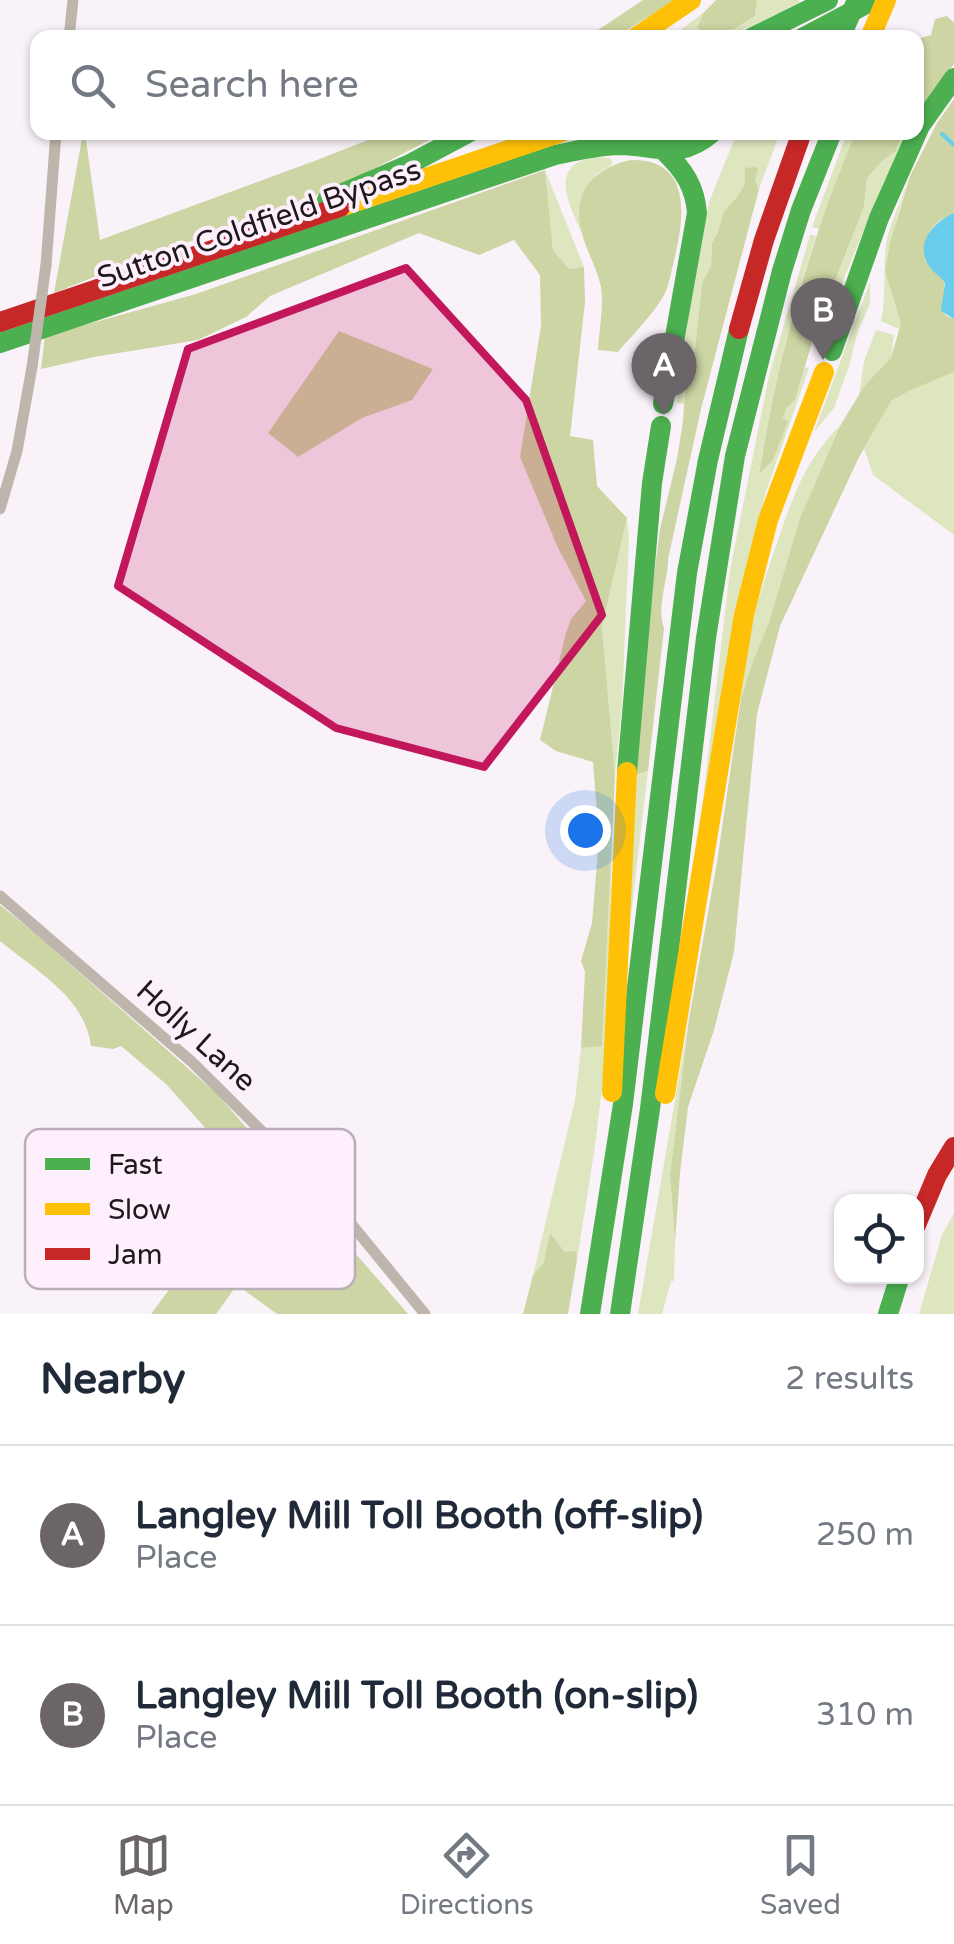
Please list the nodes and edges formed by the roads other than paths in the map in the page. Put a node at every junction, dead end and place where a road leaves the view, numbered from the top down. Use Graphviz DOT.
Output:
graph roads {
  1 [pos="73,0"];
  2 [pos="691,0"];
  3 [pos="828,0"];
  4 [pos="856,0"];
  5 [pos="874,0"];
  6 [pos="886,0"];
  7 [pos="69,30"];
  8 [pos="646,30"];
  9 [pos="770,30"];
  10 [pos="817,30"];
  11 [pos="843,30"];
  12 [pos="873,30"];
  13 [pos="954,78"];
  14 [pos="924,120"];
  15 [pos="55,140"];
  16 [pos="455,140"];
  17 [pos="538,140"];
  18 [pos="637,140"];
  19 [pos="706,140"];
  20 [pos="799,140"];
  21 [pos="829,140"];
  22 [pos="914,140"];
  23 [pos="660,151"];
  24 [pos="187,259"];
  25 [pos="0,322"];
  26 [pos="0,344"];
  27 [pos="832,351"];
  28 [pos="824,372"];
  29 [pos="663,404"];
  30 [pos="660,426"];
  31 [pos="0,510"];
  32 [pos="0,896"];
  33 [pos="259,1129"];
  34 [pos="954,1147"];
  35 [pos="924,1206"];
  36 [pos="355,1228"];
  37 [pos="897,1284"];
  38 [pos="592,1305"];
  39 [pos="621,1308"];
  40 [pos="426,1314"];
  41 [pos="888,1314"];
  1 -- 7 [label="street"];
  2 -- 8 [label="highway"];
  3 -- 9 [label="highway"];
  4 -- 11 [label="highway, bridge"];
  5 -- 10 [label="highway"];
  6 -- 12 [label="highway"];
  13 -- 14 [label="highway"];
  15 -- 31 [label="street, bridge"];
  16 -- 24 [label="highway"];
  17 -- 24 [label="highway, Sutton Coldfield Bypass"];
  18 -- 23 [label="highway"];
  19 -- 23 [label="highway, Sutton Coldfield Bypass"];
  20 -- 38 [label="highway"];
  21 -- 39 [label="highway"];
  22 -- 27 [label="highway"];
  23 -- 26 [label="highway, Sutton Coldfield Bypass"];
  23 -- 29 [label="highway"];
  24 -- 25 [label="highway, Sutton Coldfield Bypass"];
  28 -- 39 [label="highway"];
  30 -- 38 [label="highway"];
  32 -- 33 [label="street, Holly Lane"];
  34 -- 35 [label="highway"];
  36 -- 40 [label="street, Holly Lane"];
  37 -- 41 [label="highway"];
}
